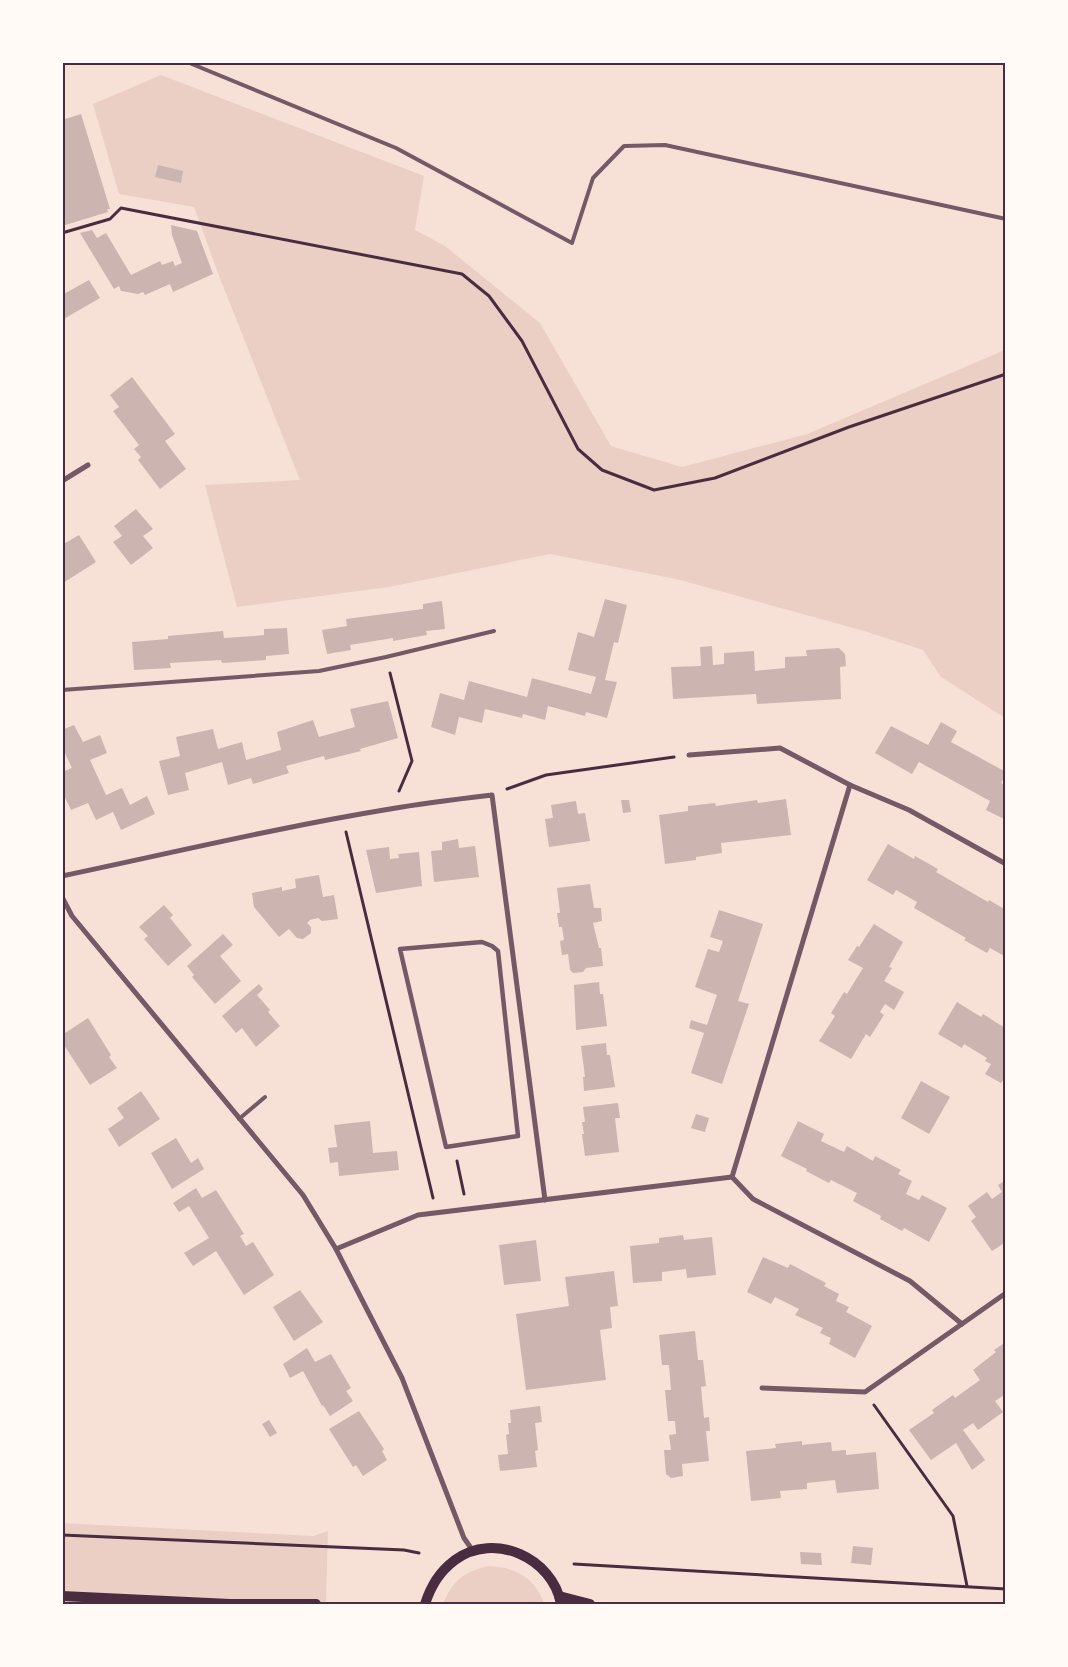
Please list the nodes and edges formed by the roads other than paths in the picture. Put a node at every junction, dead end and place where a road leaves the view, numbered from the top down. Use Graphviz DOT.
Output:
graph roads {
  1 [pos="187,62"];
  2 [pos="1006,219"];
  3 [pos="88,464"];
  4 [pos="62,481"];
  5 [pos="494,631"];
  6 [pos="62,690"];
  7 [pos="689,755"];
  8 [pos="850,785"];
  9 [pos="1006,864"];
  10 [pos="62,876"];
  11 [pos="62,897"];
  12 [pos="266,1097"];
  13 [pos="239,1118"];
  14 [pos="454,1146"];
  15 [pos="732,1177"];
  16 [pos="545,1200"];
  17 [pos="336,1249"];
  18 [pos="1006,1293"];
  19 [pos="962,1324"];
  20 [pos="762,1388"];
  21 [pos="473,1551"];
  22 [pos="62,1596"];
  23 [pos="560,1600"];
  24 [pos="231,1604"];
  25 [pos="316,1604"];
  26 [pos="420,1604"];
  27 [pos="426,1604"];
  28 [pos="590,1604"];
  1 -- 2 [label="lane"];
  3 -- 4 [label="street"];
  5 -- 6 [label="lane"];
  7 -- 8 [label="street"];
  8 -- 9 [label="street"];
  8 -- 15 [label="street"];
  10 -- 16 [label="street"];
  11 -- 13 [label="street"];
  12 -- 13 [label="lane"];
  13 -- 17 [label="street"];
  14 -- 14 [label="street"];
  15 -- 16 [label="street"];
  15 -- 19 [label="street"];
  16 -- 17 [label="street"];
  17 -- 21 [label="street"];
  18 -- 19 [label="street"];
  19 -- 20 [label="street"];
  21 -- 23 [label="main road"];
  21 -- 27 [label="main road"];
  22 -- 24 [label="main road"];
  23 -- 28 [label="main road"];
  24 -- 25 [label="main road"];
  26 -- 27 [label="main road"];
}
